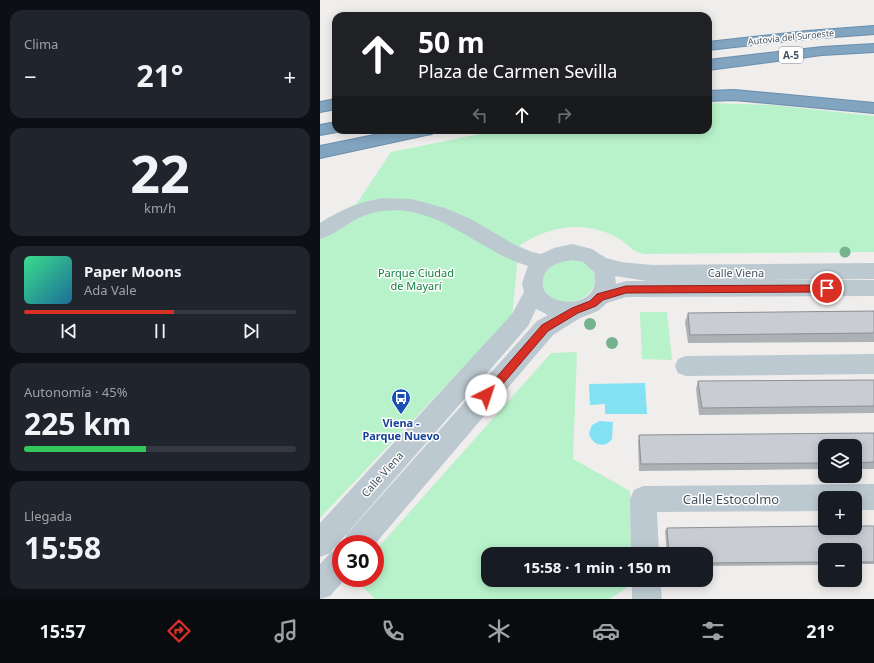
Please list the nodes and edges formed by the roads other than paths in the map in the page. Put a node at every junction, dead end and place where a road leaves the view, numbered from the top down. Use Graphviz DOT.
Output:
graph roads {
  1 [pos="874,24"];
  2 [pos="874,30"];
  3 [pos="830,33"];
  4 [pos="712,46"];
  5 [pos="874,48"];
  6 [pos="712,64"];
  7 [pos="712,96"];
  8 [pos="332,105"];
  9 [pos="320,107"];
  10 [pos="874,108"];
  11 [pos="332,128"];
  12 [pos="320,130"];
  13 [pos="407,134"];
  14 [pos="320,152"];
  15 [pos="320,232"];
  16 [pos="542,262"];
  17 [pos="599,264"];
  18 [pos="874,271"];
  19 [pos="874,288"];
  20 [pos="534,293"];
  21 [pos="600,297"];
  22 [pos="575,310"];
  23 [pos="874,364"];
  24 [pos="686,366"];
  25 [pos="874,498"];
  26 [pos="365,535"];
  27 [pos="320,543"];
  28 [pos="645,547"];
  29 [pos="332,572"];
  30 [pos="320,586"];
  31 [pos="646,587"];
  32 [pos="647,599"];
  1 -- 3 [label="highway"];
  2 -- 3 [label="highway, Autovía del Suroeste / A-5"];
  3 -- 4 [label="highway, Autovía del Suroeste / A-5"];
  5 -- 6 [label="highway, Autovía del Suroeste / A-5"];
  7 -- 10 [label="highway"];
  8 -- 9 [label="highway"];
  11 -- 12 [label="highway"];
  13 -- 14 [label="highway"];
  15 -- 16 [label="street"];
  16 -- 17 [label="street"];
  16 -- 20 [label="street"];
  17 -- 18 [label="street, Calle Viena"];
  17 -- 21 [label="street"];
  19 -- 21 [label="street, Calle Viena"];
  20 -- 22 [label="street"];
  20 -- 27 [label="street, Calle Viena"];
  21 -- 22 [label="street"];
  22 -- 26 [label="street"];
  23 -- 24 [label="street"];
  25 -- 28 [label="street, Calle Estocolmo"];
  29 -- 30 [label="street"];
  31 -- 32 [label="street"];
}
